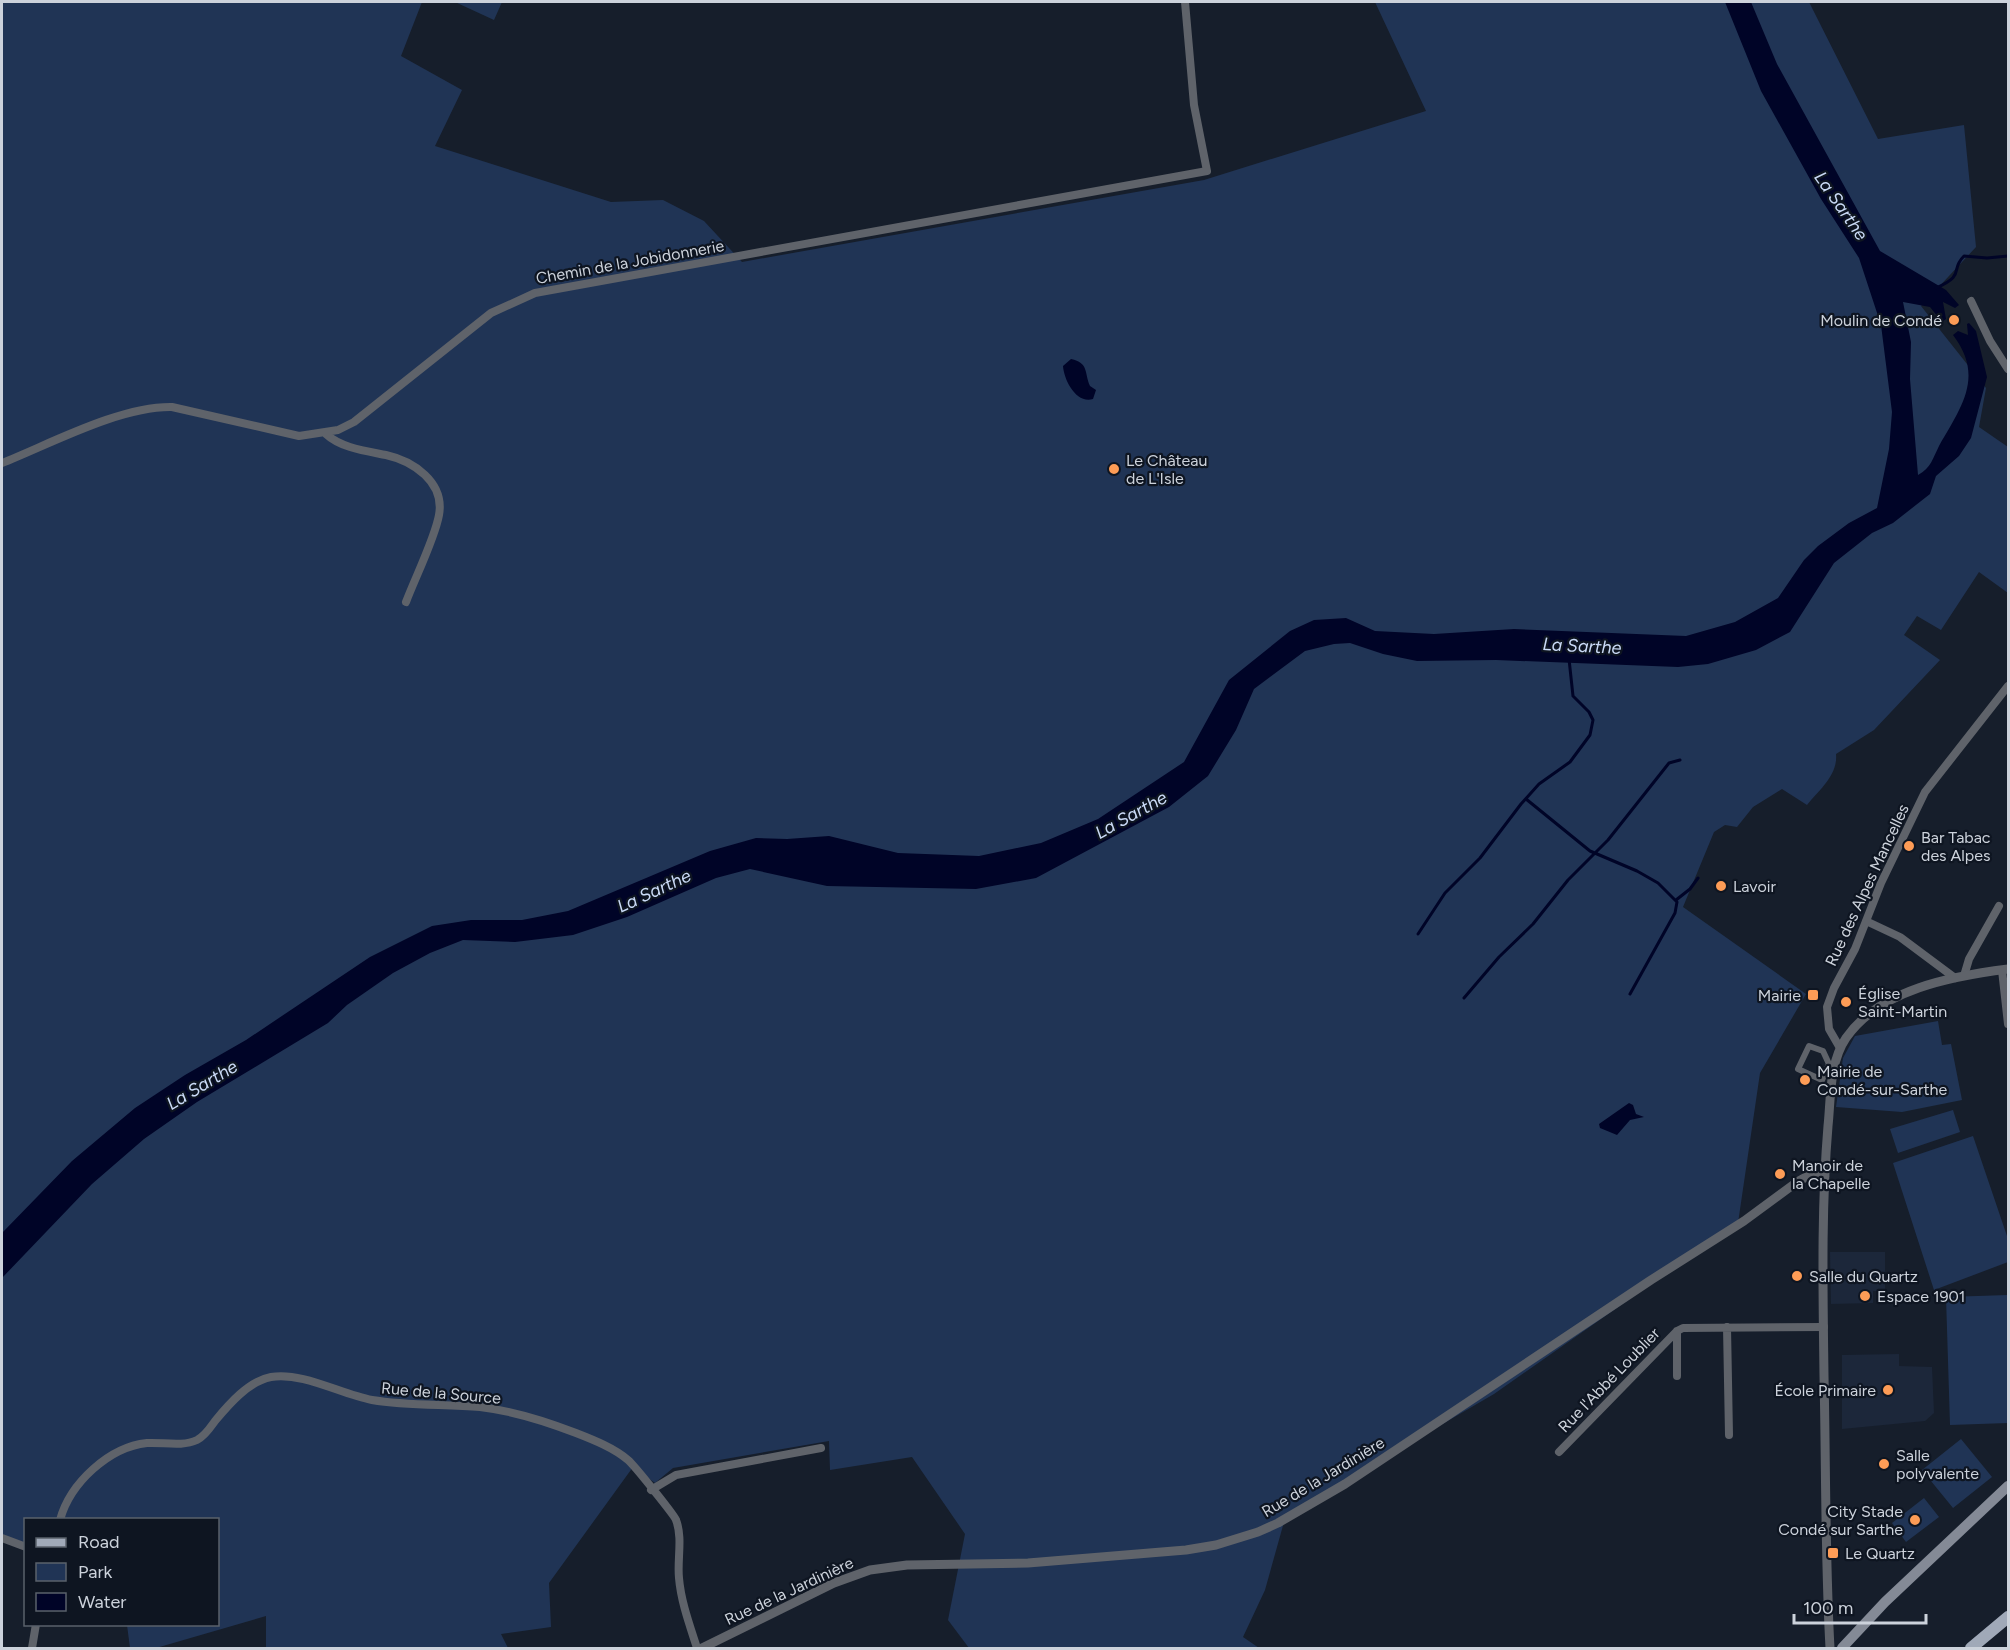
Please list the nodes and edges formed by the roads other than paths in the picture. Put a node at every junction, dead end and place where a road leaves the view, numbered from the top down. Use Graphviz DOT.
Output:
graph roads {
  1 [pos="1185,2"];
  2 [pos="1971,302"];
  3 [pos="2008,369"];
  4 [pos="326,434"];
  5 [pos="2,463"];
  6 [pos="406,602"];
  7 [pos="2008,686"];
  8 [pos="1999,906"];
  9 [pos="1866,921"];
  10 [pos="2005,970"];
  11 [pos="1960,977"];
  12 [pos="2008,1024"];
  13 [pos="1840,1048"];
  14 [pos="1828,1064"];
  15 [pos="1825,1176"];
  16 [pos="1727,1327"];
  17 [pos="1824,1327"];
  18 [pos="1677,1331"];
  19 [pos="1677,1376"];
  20 [pos="1730,1434"];
  21 [pos="821,1448"];
  22 [pos="1558,1452"];
  23 [pos="2008,1485"];
  24 [pos="651,1490"];
  25 [pos="60,1518"];
  26 [pos="2,1538"];
  27 [pos="24,1546"];
  28 [pos="2008,1617"];
  29 [pos="36,1626"];
  30 [pos="32,1648"];
  31 [pos="697,1648"];
  32 [pos="702,1648"];
  33 [pos="1830,1648"];
  34 [pos="1842,1648"];
  35 [pos="1971,1648"];
  1 -- 4 [label="street, Chemin de la Jobidonnerie"];
  2 -- 3 [label="street"];
  4 -- 5 [label="street, Chemin de la Jobidonnerie"];
  4 -- 6 [label="street"];
  7 -- 9 [label="street, Rue des Alpes Mancelles"];
  8 -- 11 [label="street"];
  9 -- 11 [label="street"];
  9 -- 13 [label="street, Rue des Alpes Mancelles"];
  10 -- 11 [label="street"];
  10 -- 12 [label="street"];
  11 -- 13 [label="street"];
  13 -- 15 [label="street"];
  14 -- 14 [label="street"];
  15 -- 17 [label="street"];
  15 -- 32 [label="street, Rue de la Jardinière"];
  16 -- 17 [label="street, Rue l'Abbé Loublier"];
  16 -- 18 [label="street, Rue l'Abbé Loublier"];
  16 -- 20 [label="street"];
  17 -- 33 [label="street"];
  18 -- 19 [label="street"];
  18 -- 22 [label="street, Rue l'Abbé Loublier"];
  21 -- 24 [label="street"];
  23 -- 34 [label="main road"];
  24 -- 25 [label="street, Rue de la Source"];
  24 -- 31 [label="street, Rue de la Source"];
  26 -- 27 [label="street"];
  28 -- 35 [label="main road"];
  29 -- 30 [label="street"];
}
